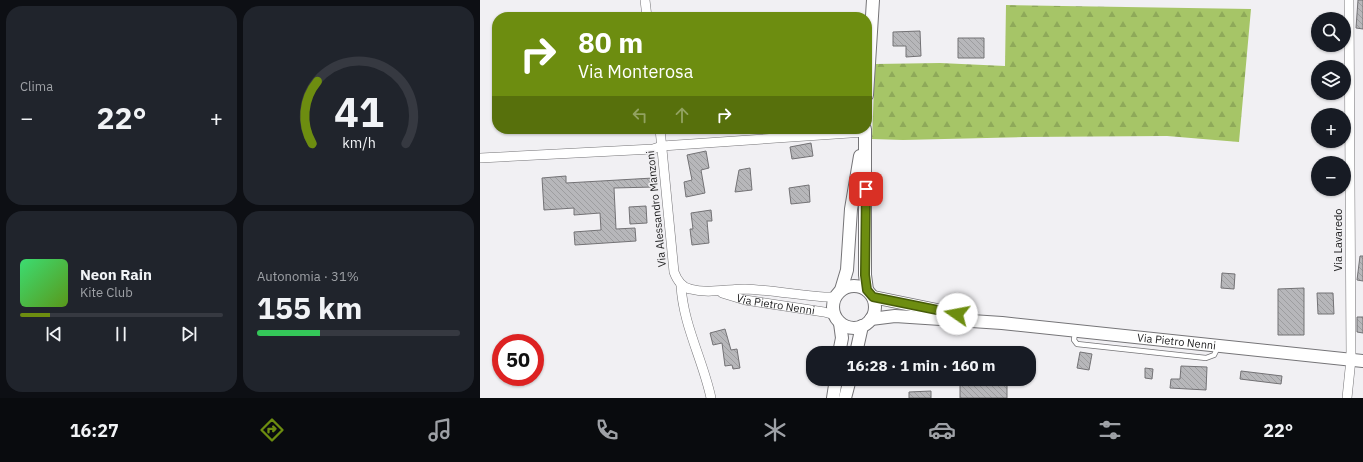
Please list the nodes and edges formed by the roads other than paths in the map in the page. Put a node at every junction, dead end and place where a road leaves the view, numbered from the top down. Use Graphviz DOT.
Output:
graph roads {
  1 [pos="645,0"];
  2 [pos="873,0"];
  3 [pos="1349,0"];
  4 [pos="646,12"];
  5 [pos="872,16"];
  6 [pos="661,134"];
  7 [pos="814,134"];
  8 [pos="864,134"];
  9 [pos="865,134"];
  10 [pos="662,146"];
  11 [pos="480,158"];
  12 [pos="681,285"];
  13 [pos="717,291"];
  14 [pos="838,293"];
  15 [pos="870,294"];
  16 [pos="838,319"];
  17 [pos="867,322"];
  18 [pos="1002,323"];
  19 [pos="840,346"];
  20 [pos="858,346"];
  21 [pos="1357,360"];
  22 [pos="835,386"];
  23 [pos="848,386"];
  24 [pos="711,398"];
  25 [pos="833,398"];
  26 [pos="845,398"];
  27 [pos="1347,398"];
  1 -- 4 [label="street"];
  2 -- 5 [label="main road"];
  3 -- 21 [label="street, Via Lavaredo"];
  6 -- 10 [label="street, Via Alessandro Manzoni"];
  7 -- 10 [label="street"];
  8 -- 14 [label="main road"];
  9 -- 15 [label="main road"];
  10 -- 11 [label="street"];
  10 -- 12 [label="street, Via Alessandro Manzoni"];
  12 -- 13 [label="street, Via Pietro Nenni"];
  12 -- 24 [label="street, Via Alessandro Manzoni"];
  13 -- 14 [label="street, Via Pietro Nenni"];
  13 -- 16 [label="street, Via Pietro Nenni"];
  14 -- 15 [label="main road"];
  14 -- 16 [label="main road"];
  15 -- 17 [label="main road"];
  15 -- 18 [label="main road, Via Pietro Nenni"];
  16 -- 17 [label="main road"];
  16 -- 19 [label="main road"];
  17 -- 18 [label="main road, Via Pietro Nenni"];
  17 -- 20 [label="main road"];
  18 -- 21 [label="main road, Via Pietro Nenni"];
  21 -- 27 [label="street, Via Lavaredo"];
  22 -- 25 [label="main road"];
  23 -- 26 [label="main road"];
}
